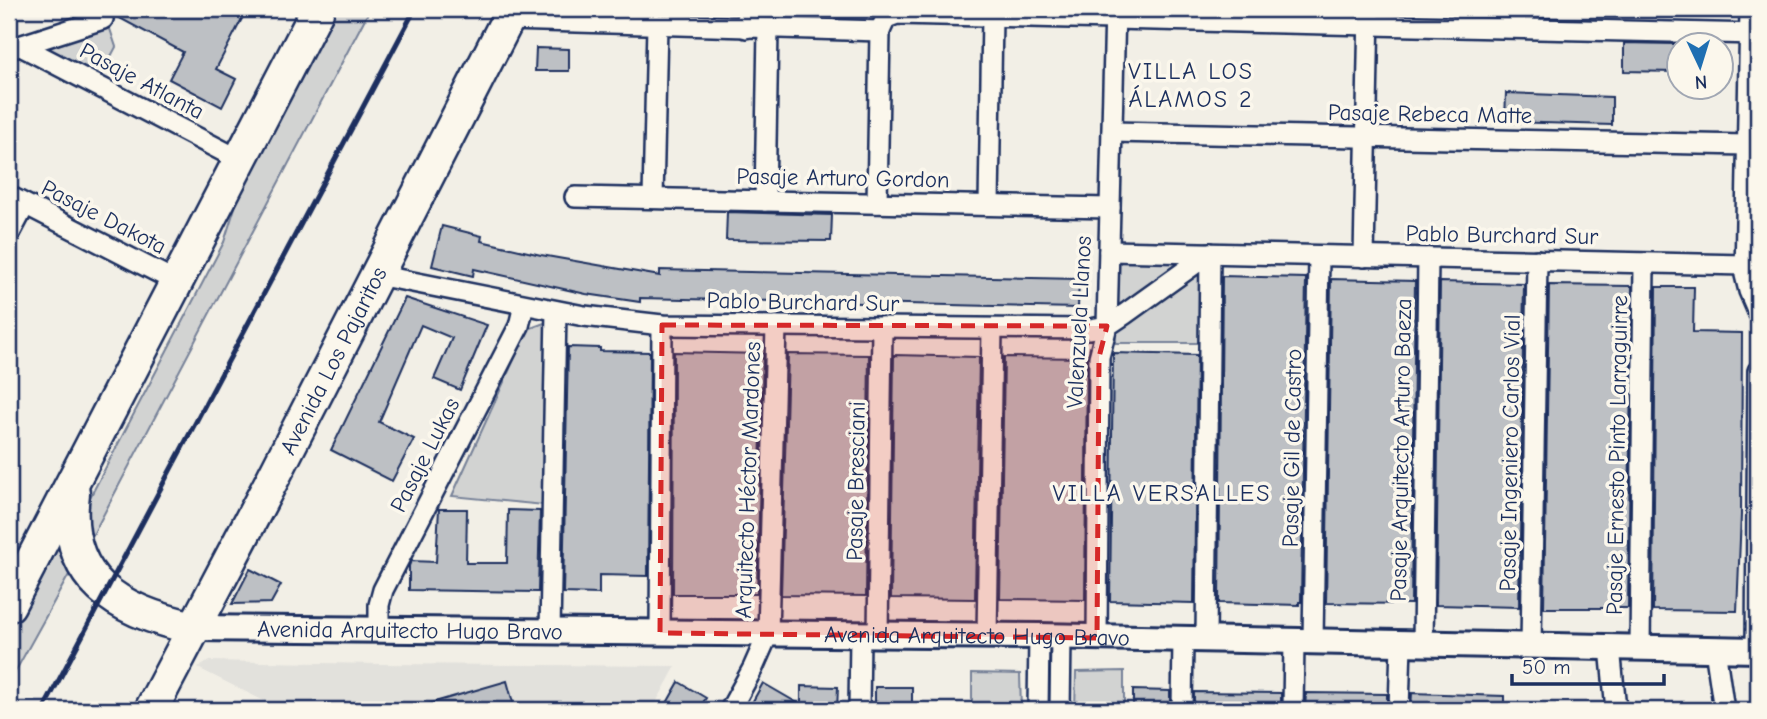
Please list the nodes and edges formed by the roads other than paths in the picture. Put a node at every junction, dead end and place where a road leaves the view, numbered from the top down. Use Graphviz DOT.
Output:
graph roads {
  1 [pos="318,9"];
  2 [pos="1750,9"];
  3 [pos="1115,14"];
  4 [pos="510,15"];
  5 [pos="992,16"];
  6 [pos="1369,17"];
  7 [pos="746,18"];
  8 [pos="103,19"];
  9 [pos="657,25"];
  10 [pos="768,29"];
  11 [pos="880,31"];
  12 [pos="1754,34"];
  13 [pos="15,47"];
  14 [pos="1112,132"];
  15 [pos="1366,137"];
  16 [pos="1747,145"];
  17 [pos="240,160"];
  18 [pos="575,197"];
  19 [pos="653,198"];
  20 [pos="17,200"];
  21 [pos="765,201"];
  22 [pos="877,203"];
  23 [pos="989,205"];
  24 [pos="1110,208"];
  25 [pos="1752,223"];
  26 [pos="9,235"];
  27 [pos="1109,251"];
  28 [pos="1210,253"];
  29 [pos="1319,256"];
  30 [pos="1364,257"];
  31 [pos="1427,258"];
  32 [pos="1537,260"];
  33 [pos="1644,263"];
  34 [pos="1745,265"];
  35 [pos="377,275"];
  36 [pos="177,282"];
  37 [pos="524,305"];
  38 [pos="555,311"];
  39 [pos="1758,312"];
  40 [pos="662,325"];
  41 [pos="776,326"];
  42 [pos="1107,326"];
  43 [pos="882,327"];
  44 [pos="992,329"];
  45 [pos="1758,371"];
  46 [pos="74,481"];
  47 [pos="9,605"];
  48 [pos="195,628"];
  49 [pos="379,630"];
  50 [pos="550,632"];
  51 [pos="660,633"];
  52 [pos="768,634"];
  53 [pos="869,635"];
  54 [pos="987,636"];
  55 [pos="1050,637"];
  56 [pos="1097,638"];
  57 [pos="1194,639"];
  58 [pos="1303,641"];
  59 [pos="1412,643"];
  60 [pos="1531,646"];
  61 [pos="1611,647"];
  62 [pos="1640,648"];
  63 [pos="1715,649"];
  64 [pos="1757,650"];
  65 [pos="151,710"];
  66 [pos="730,710"];
  67 [pos="859,710"];
  68 [pos="1038,710"];
  69 [pos="1060,710"];
  70 [pos="1182,710"];
  71 [pos="1293,710"];
  72 [pos="1399,710"];
  73 [pos="1616,710"];
  74 [pos="1724,710"];
  1 -- 17 [label="main road"];
  2 -- 12 [label="street"];
  3 -- 5 [label="street"];
  3 -- 6 [label="street"];
  3 -- 14 [label="street, Valenzuela Llanos"];
  4 -- 9 [label="street"];
  4 -- 35 [label="main road, Avenida Los Pajaritos"];
  5 -- 11 [label="street"];
  5 -- 23 [label="street"];
  6 -- 12 [label="street"];
  6 -- 15 [label="street"];
  7 -- 9 [label="street"];
  7 -- 10 [label="street"];
  8 -- 13 [label="street"];
  9 -- 19 [label="street"];
  10 -- 11 [label="street"];
  10 -- 21 [label="street"];
  11 -- 22 [label="street"];
  12 -- 16 [label="street"];
  13 -- 17 [label="street, Pasaje Atlanta"];
  14 -- 15 [label="street, Pasaje Rebeca Matte"];
  14 -- 24 [label="street, Valenzuela Llanos"];
  15 -- 16 [label="street, Pasaje Rebeca Matte"];
  15 -- 30 [label="street"];
  16 -- 25 [label="street"];
  17 -- 36 [label="main road"];
  18 -- 19 [label="street, Pasaje Arturo Gordon"];
  19 -- 21 [label="street, Pasaje Arturo Gordon"];
  20 -- 26 [label="street"];
  20 -- 36 [label="street, Pasaje Dakota"];
  21 -- 22 [label="street, Pasaje Arturo Gordon"];
  22 -- 23 [label="street, Pasaje Arturo Gordon"];
  23 -- 24 [label="street, Pasaje Arturo Gordon"];
  24 -- 27 [label="street, Valenzuela Llanos"];
  25 -- 34 [label="street"];
  27 -- 28 [label="street, Pablo Burchard Sur"];
  27 -- 42 [label="street, Valenzuela Llanos"];
  28 -- 29 [label="street, Pablo Burchard Sur"];
  28 -- 42 [label="street"];
  28 -- 57 [label="street"];
  29 -- 30 [label="street, Pablo Burchard Sur"];
  29 -- 58 [label="street, Pasaje Gil de Castro"];
  30 -- 31 [label="street, Pablo Burchard Sur"];
  31 -- 32 [label="street, Pablo Burchard Sur"];
  31 -- 59 [label="street, Pasaje Arquitecto Arturo Baeza"];
  32 -- 33 [label="street, Pablo Burchard Sur"];
  32 -- 60 [label="street, Pasaje Ingeniero Carlos Vial"];
  33 -- 34 [label="street, Pablo Burchard Sur"];
  33 -- 62 [label="street, Pasaje Ernesto Pinto Larraguirre"];
  34 -- 39 [label="street"];
  35 -- 37 [label="street, Pablo Burchard Sur"];
  35 -- 48 [label="main road, Avenida Los Pajaritos"];
  36 -- 46 [label="main road"];
  37 -- 38 [label="street, Pablo Burchard Sur"];
  37 -- 49 [label="street, Pasaje Lukas"];
  38 -- 40 [label="street, Pablo Burchard Sur"];
  38 -- 50 [label="street"];
  40 -- 41 [label="street, Pablo Burchard Sur"];
  40 -- 51 [label="street"];
  41 -- 43 [label="street, Pablo Burchard Sur"];
  41 -- 52 [label="street, Arquitecto Héctor Mardones"];
  42 -- 44 [label="street, Pablo Burchard Sur"];
  42 -- 56 [label="street, Valenzuela Llanos"];
  43 -- 44 [label="street, Pablo Burchard Sur"];
  43 -- 53 [label="street, Pasaje Bresciani"];
  44 -- 54 [label="street"];
  45 -- 64 [label="street"];
  46 -- 47 [label="main road"];
  46 -- 48 [label="main road"];
  48 -- 49 [label="street, Avenida Arquitecto Hugo Bravo"];
  48 -- 65 [label="main road, Avenida Los Pajaritos"];
  49 -- 50 [label="street, Avenida Arquitecto Hugo Bravo"];
  50 -- 51 [label="street, Avenida Arquitecto Hugo Bravo"];
  51 -- 52 [label="street, Avenida Arquitecto Hugo Bravo"];
  52 -- 53 [label="street, Avenida Arquitecto Hugo Bravo"];
  52 -- 66 [label="street, Arquitecto Héctor Mardones"];
  53 -- 54 [label="street, Avenida Arquitecto Hugo Bravo"];
  53 -- 67 [label="street, Pasaje Bresciani"];
  54 -- 55 [label="street, Avenida Arquitecto Hugo Bravo"];
  55 -- 56 [label="street, Avenida Arquitecto Hugo Bravo"];
  55 -- 68 [label="street"];
  55 -- 69 [label="street"];
  56 -- 57 [label="street, Avenida Arquitecto Hugo Bravo"];
  57 -- 58 [label="street, Avenida Arquitecto Hugo Bravo"];
  57 -- 70 [label="street"];
  58 -- 59 [label="street, Avenida Arquitecto Hugo Bravo"];
  58 -- 71 [label="street, Pasaje Gil de Castro"];
  59 -- 60 [label="street, Avenida Arquitecto Hugo Bravo"];
  59 -- 72 [label="street, Pasaje Arquitecto Arturo Baeza"];
  60 -- 61 [label="street, Avenida Arquitecto Hugo Bravo"];
  61 -- 62 [label="street, Avenida Arquitecto Hugo Bravo"];
  61 -- 73 [label="street"];
  62 -- 63 [label="street, Avenida Arquitecto Hugo Bravo"];
  63 -- 64 [label="street, Avenida Arquitecto Hugo Bravo"];
  63 -- 74 [label="street"];
}
